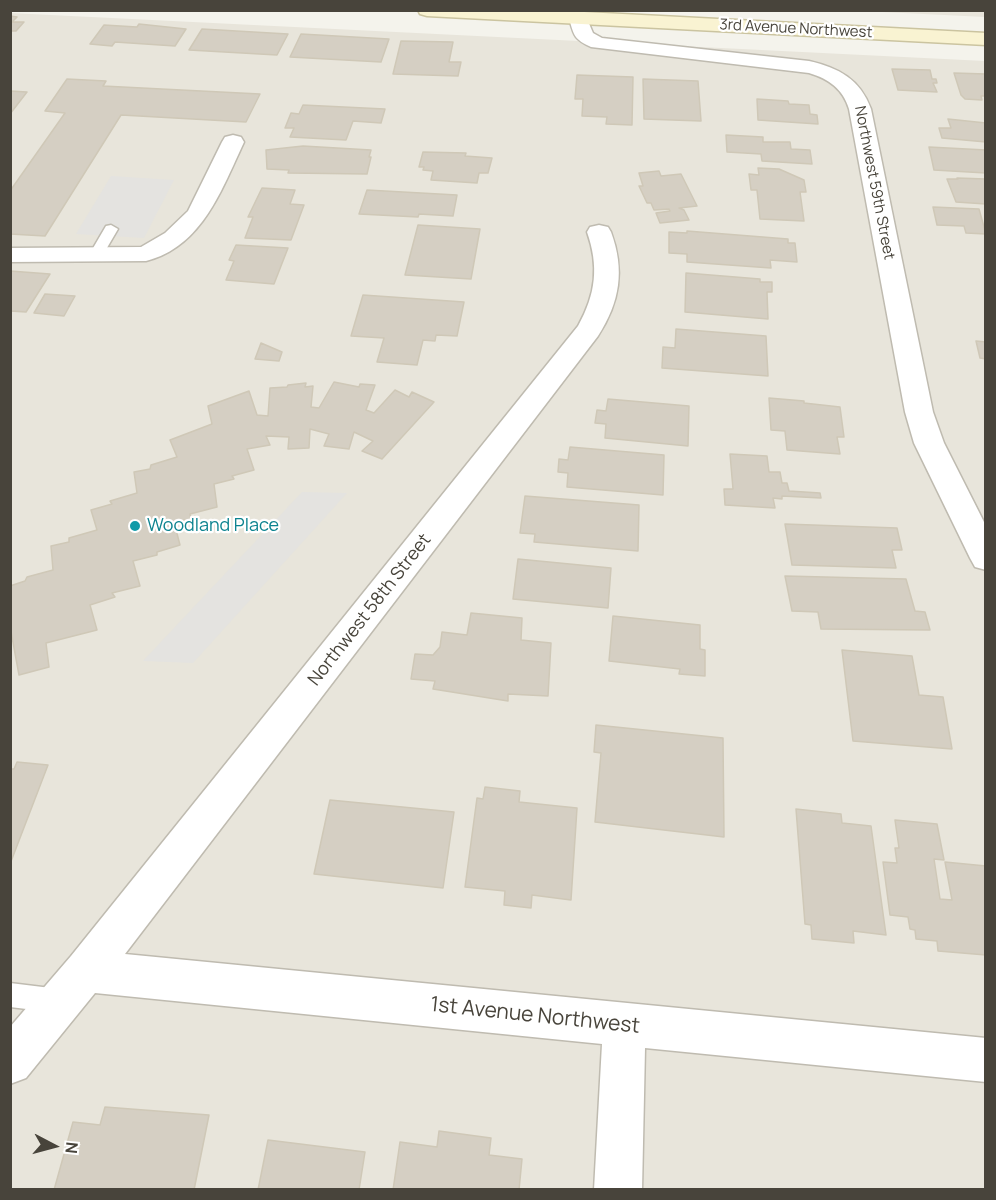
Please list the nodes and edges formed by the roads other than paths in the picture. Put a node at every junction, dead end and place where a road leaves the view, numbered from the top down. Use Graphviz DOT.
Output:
graph roads {
  1 [pos="427,10"];
  2 [pos="508,13"];
  3 [pos="578,18"];
  4 [pos="986,39"];
  5 [pos="233,142"];
  6 [pos="111,229"];
  7 [pos="600,232"];
  8 [pos="10,255"];
  9 [pos="96,255"];
  10 [pos="986,558"];
  11 [pos="73,986"];
  12 [pos="10,995"];
  13 [pos="624,1026"];
  14 [pos="986,1060"];
  15 [pos="10,1062"];
  16 [pos="618,1190"];
  1 -- 2 [label="street, 3rd Avenue Northwest"];
  2 -- 3 [label="street, 3rd Avenue Northwest"];
  3 -- 4 [label="street, 3rd Avenue Northwest"];
  3 -- 10 [label="street, Northwest 59th Street"];
  5 -- 9 [label="street"];
  6 -- 9 [label="lane"];
  7 -- 11 [label="street, Northwest 58th Street"];
  8 -- 9 [label="street"];
  11 -- 12 [label="lane"];
  11 -- 13 [label="street, 1st Avenue Northwest"];
  11 -- 15 [label="street, Northwest 58th Street"];
  13 -- 14 [label="street, 1st Avenue Northwest"];
  13 -- 16 [label="street"];
}
